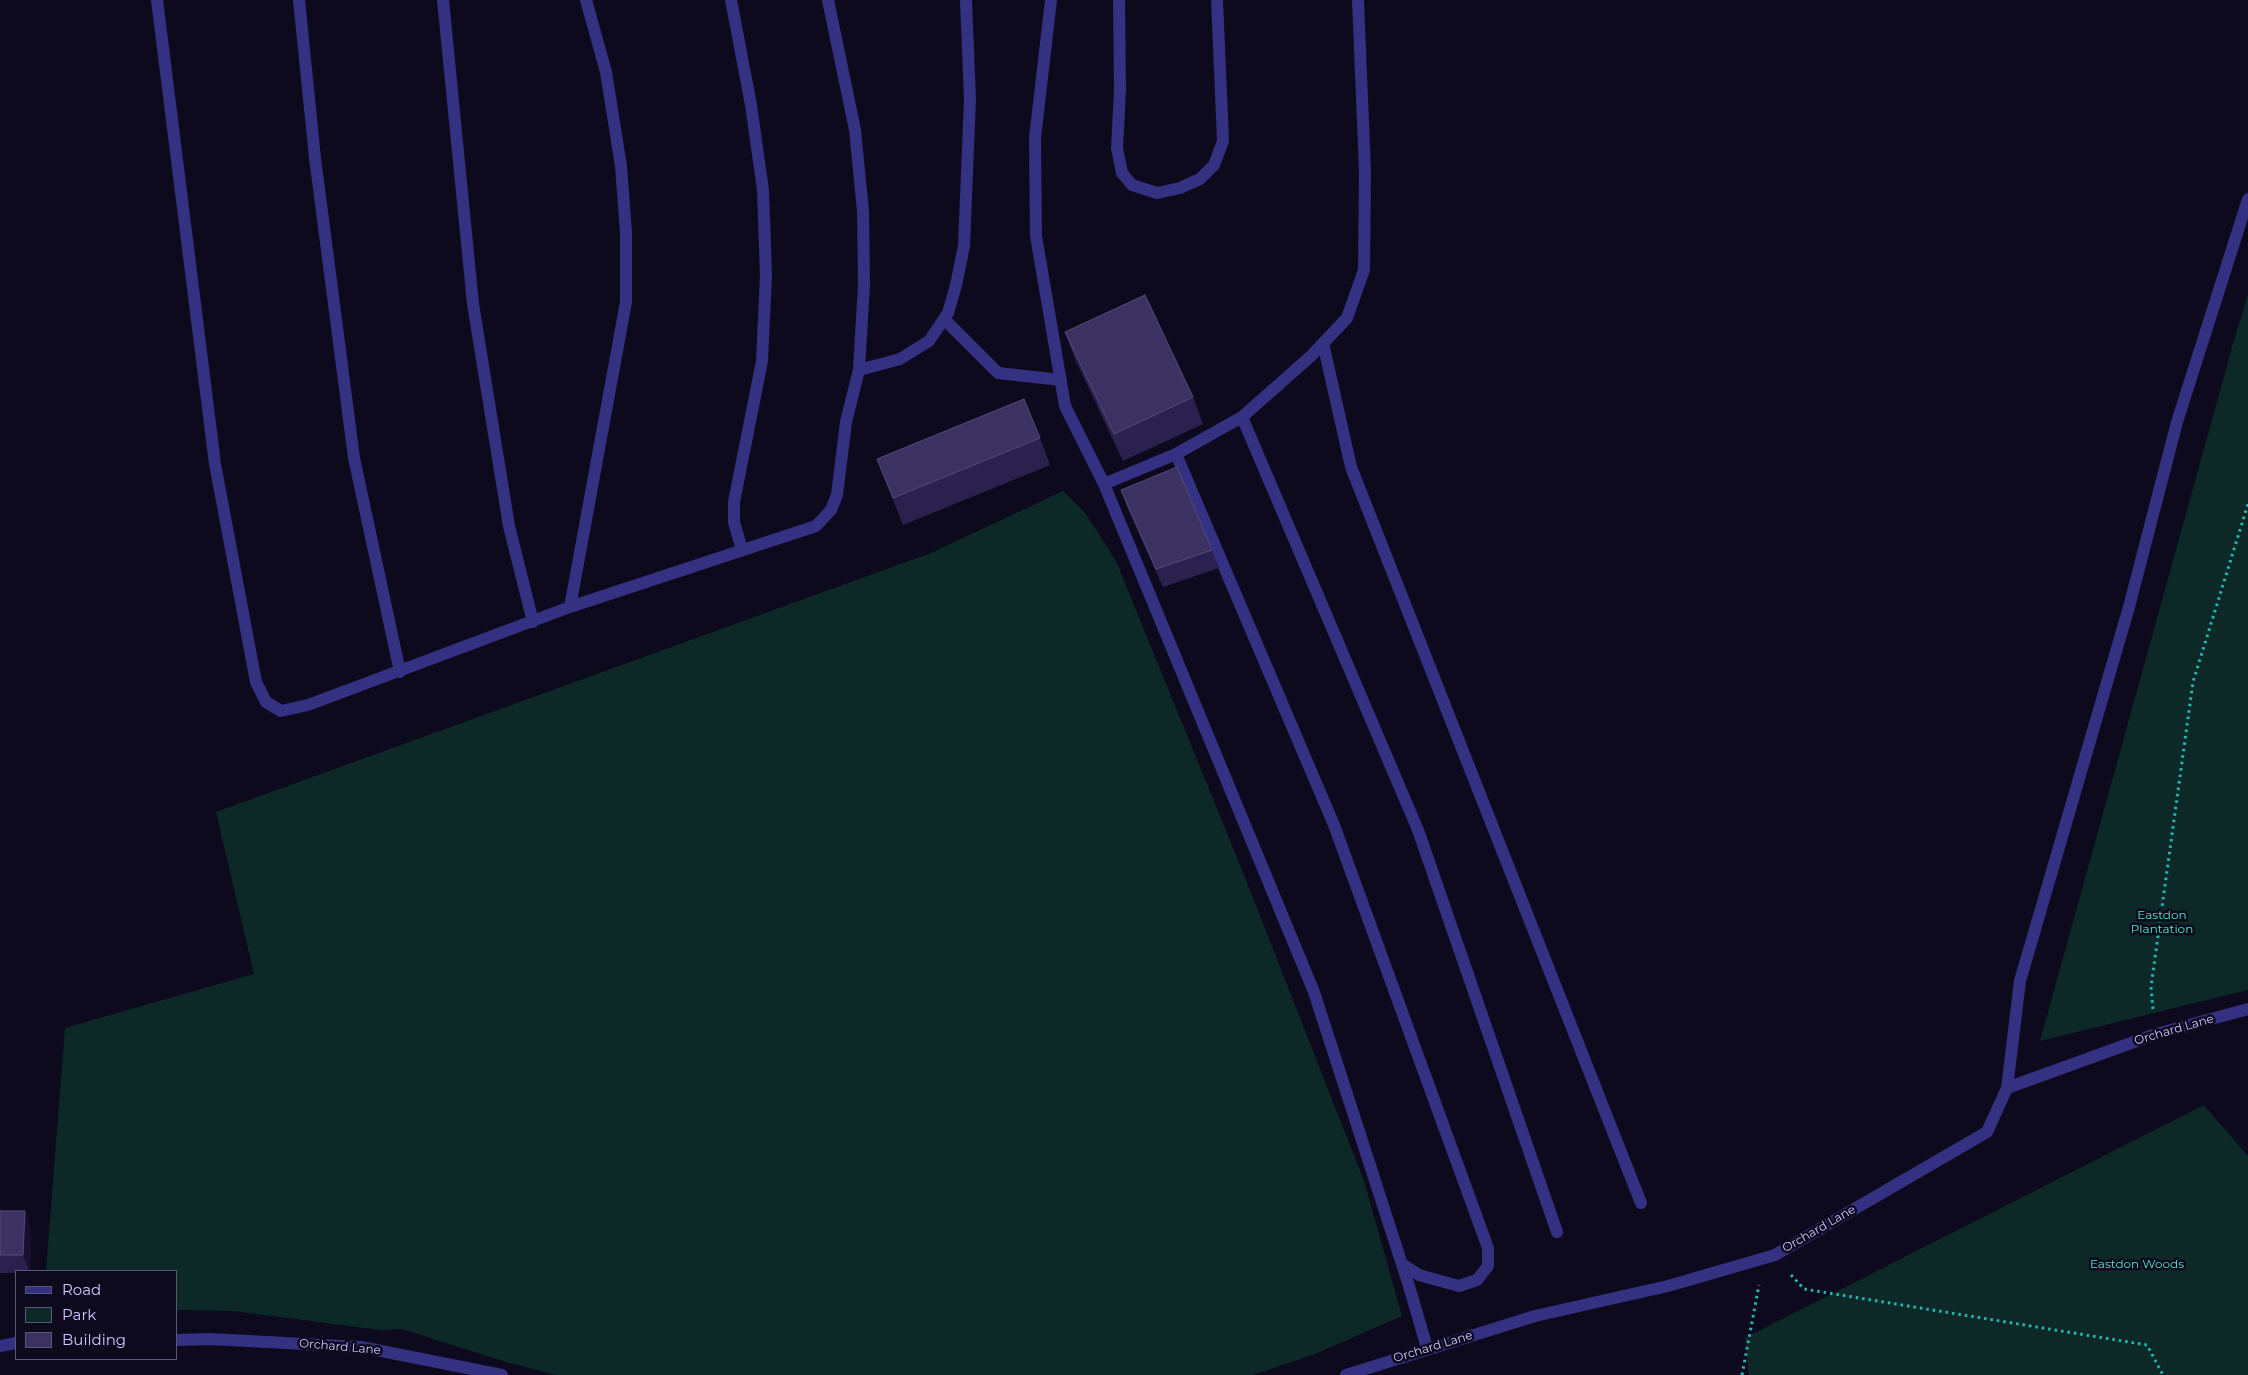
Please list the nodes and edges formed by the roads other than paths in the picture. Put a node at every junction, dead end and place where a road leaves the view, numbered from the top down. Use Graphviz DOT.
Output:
graph roads {
  1 [pos="157,0"];
  2 [pos="299,0"];
  3 [pos="443,0"];
  4 [pos="586,0"];
  5 [pos="731,0"];
  6 [pos="828,0"];
  7 [pos="966,0"];
  8 [pos="1051,0"];
  9 [pos="1119,0"];
  10 [pos="1217,0"];
  11 [pos="1358,0"];
  12 [pos="2248,199"];
  13 [pos="944,319"];
  14 [pos="1323,343"];
  15 [pos="859,370"];
  16 [pos="1061,380"];
  17 [pos="1242,417"];
  18 [pos="1176,454"];
  19 [pos="1104,484"];
  20 [pos="742,550"];
  21 [pos="570,607"];
  22 [pos="533,622"];
  23 [pos="400,672"];
  24 [pos="2248,1009"];
  25 [pos="2007,1088"];
  26 [pos="1641,1203"];
  27 [pos="1557,1232"];
  28 [pos="1402,1264"];
  29 [pos="178,1340"];
  30 [pos="15,1343"];
  31 [pos="0,1346"];
  32 [pos="1427,1348"];
  33 [pos="502,1375"];
  34 [pos="1346,1375"];
  1 -- 23 [label="street"];
  2 -- 23 [label="street"];
  3 -- 22 [label="street"];
  4 -- 21 [label="street"];
  5 -- 20 [label="street"];
  6 -- 15 [label="street"];
  7 -- 13 [label="street"];
  8 -- 16 [label="street"];
  9 -- 10 [label="street"];
  11 -- 14 [label="street"];
  12 -- 25 [label="street"];
  13 -- 15 [label="street"];
  13 -- 16 [label="street"];
  14 -- 17 [label="street"];
  14 -- 26 [label="street"];
  15 -- 20 [label="street"];
  16 -- 19 [label="street"];
  17 -- 18 [label="street"];
  17 -- 27 [label="street"];
  18 -- 19 [label="street"];
  18 -- 28 [label="street"];
  19 -- 28 [label="street"];
  20 -- 21 [label="street"];
  21 -- 22 [label="street"];
  22 -- 23 [label="street"];
  24 -- 25 [label="street, Orchard Lane"];
  25 -- 32 [label="street, Orchard Lane"];
  28 -- 32 [label="street"];
  29 -- 33 [label="street, Orchard Lane"];
  30 -- 31 [label="street"];
  32 -- 34 [label="street, Orchard Lane"];
}
